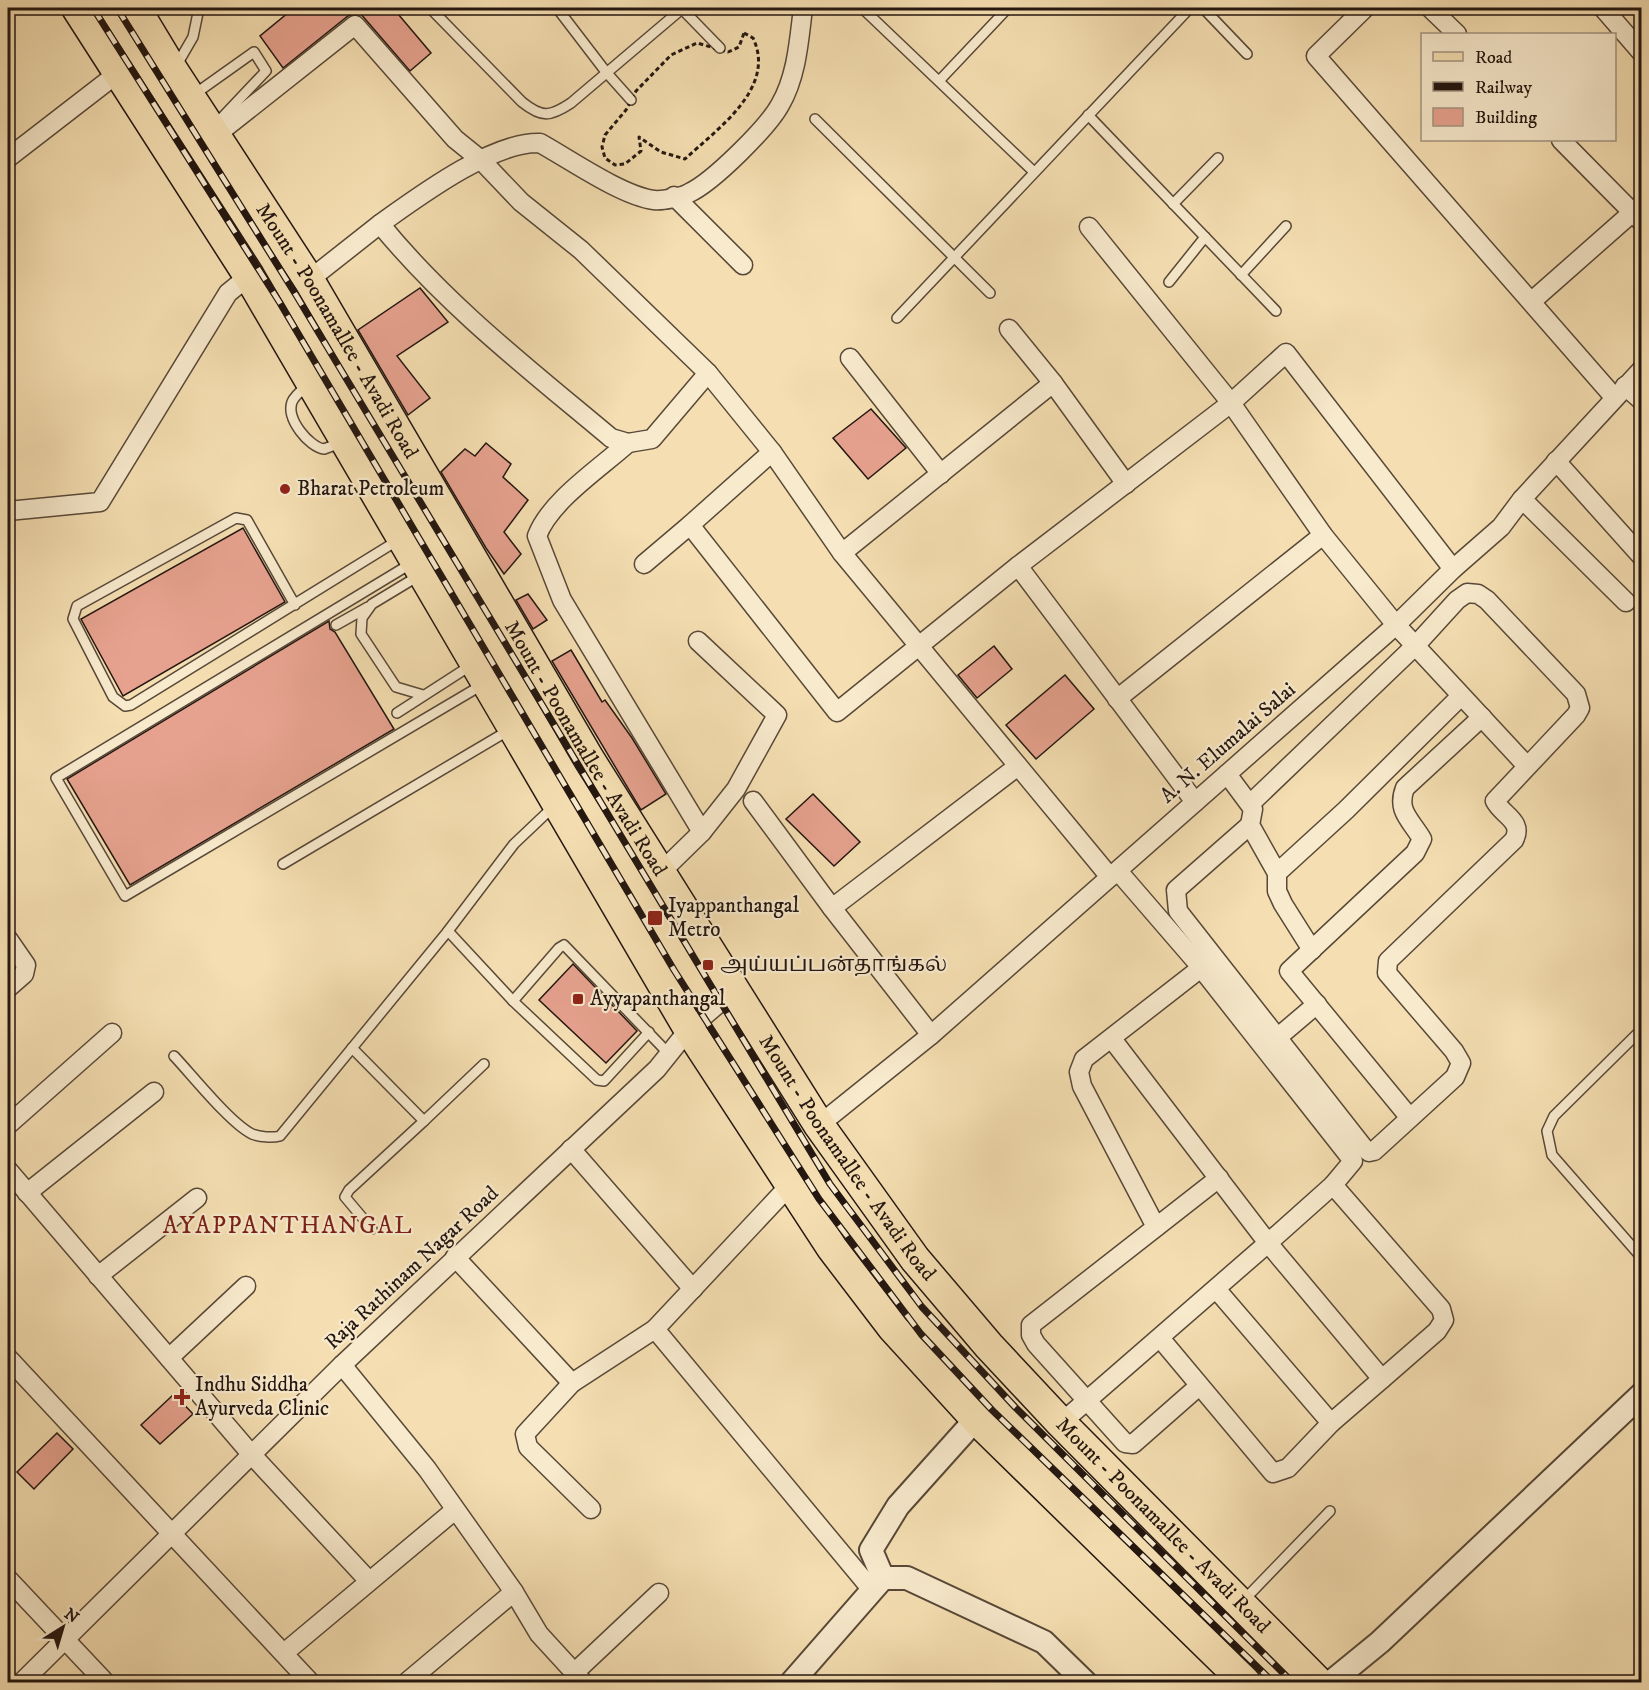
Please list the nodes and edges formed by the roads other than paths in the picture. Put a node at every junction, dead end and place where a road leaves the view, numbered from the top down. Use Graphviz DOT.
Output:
graph roads {
  1 [pos="77,8"];
  2 [pos="135,8"];
  3 [pos="430,8"];
  4 [pos="557,8"];
  5 [pos="682,8"];
  6 [pos="803,8"];
  7 [pos="862,8"];
  8 [pos="1008,8"];
  9 [pos="1190,8"];
  10 [pos="1203,8"];
  11 [pos="1365,8"];
  12 [pos="1430,8"];
  13 [pos="1603,8"];
  14 [pos="203,9"];
  15 [pos="1456,33"];
  16 [pos="720,48"];
  17 [pos="1641,53"];
  18 [pos="1247,54"];
  19 [pos="173,71"];
  20 [pos="606,72"];
  21 [pos="118,73"];
  22 [pos="939,81"];
  23 [pos="190,98"];
  24 [pos="631,100"];
  25 [pos="1088,115"];
  26 [pos="814,119"];
  27 [pos="214,132"];
  28 [pos="1562,141"];
  29 [pos="8,158"];
  30 [pos="1218,158"];
  31 [pos="481,160"];
  32 [pos="1034,172"];
  33 [pos="674,196"];
  34 [pos="1173,204"];
  35 [pos="1639,213"];
  36 [pos="380,224"];
  37 [pos="1286,226"];
  38 [pos="1089,227"];
  39 [pos="1205,237"];
  40 [pos="954,257"];
  41 [pos="743,265"];
  42 [pos="1241,274"];
  43 [pos="249,276"];
  44 [pos="309,280"];
  45 [pos="1169,282"];
  46 [pos="990,293"];
  47 [pos="1532,301"];
  48 [pos="1276,311"];
  49 [pos="897,318"];
  50 [pos="1009,329"];
  51 [pos="850,358"];
  52 [pos="1641,369"];
  53 [pos="708,373"];
  54 [pos="1053,383"];
  55 [pos="1620,391"];
  56 [pos="1641,401"];
  57 [pos="1231,403"];
  58 [pos="628,443"];
  59 [pos="772,452"];
  60 [pos="1556,461"];
  61 [pos="941,474"];
  62 [pos="1126,484"];
  63 [pos="1521,499"];
  64 [pos="8,511"];
  65 [pos="690,525"];
  66 [pos="1323,535"];
  67 [pos="842,553"];
  68 [pos="413,557"];
  69 [pos="1641,557"];
  70 [pos="644,564"];
  71 [pos="1018,566"];
  72 [pos="1453,569"];
  73 [pos="1626,602"];
  74 [pos="372,604"];
  75 [pos="295,605"];
  76 [pos="336,625"];
  77 [pos="1396,625"];
  78 [pos="698,641"];
  79 [pos="1416,645"];
  80 [pos="920,646"];
  81 [pos="481,673"];
  82 [pos="423,695"];
  83 [pos="1461,696"];
  84 [pos="1117,699"];
  85 [pos="397,713"];
  86 [pos="1482,717"];
  87 [pos="513,728"];
  88 [pos="1018,766"];
  89 [pos="1527,766"];
  90 [pos="1227,774"];
  91 [pos="753,801"];
  92 [pos="1195,802"];
  93 [pos="557,803"];
  94 [pos="1250,804"];
  95 [pos="1250,825"];
  96 [pos="702,832"];
  97 [pos="283,864"];
  98 [pos="660,873"];
  99 [pos="1277,873"];
  100 [pos="1114,874"];
  101 [pos="832,908"];
  102 [pos="448,931"];
  103 [pos="8,939"];
  104 [pos="1312,950"];
  105 [pos="1201,968"];
  106 [pos="8,988"];
  107 [pos="733,991"];
  108 [pos="513,1001"];
  109 [pos="1317,1004"];
  110 [pos="689,1029"];
  111 [pos="1641,1029"];
  112 [pos="649,1032"];
  113 [pos="112,1033"];
  114 [pos="931,1035"];
  115 [pos="1277,1038"];
  116 [pos="1112,1039"];
  117 [pos="351,1048"];
  118 [pos="669,1054"];
  119 [pos="174,1056"];
  120 [pos="484,1064"];
  121 [pos="154,1092"];
  122 [pos="1410,1118"];
  123 [pos="424,1121"];
  124 [pos="8,1125"];
  125 [pos="819,1125"];
  126 [pos="571,1149"];
  127 [pos="8,1170"];
  128 [pos="1219,1178"];
  129 [pos="790,1185"];
  130 [pos="1333,1185"];
  131 [pos="27,1193"];
  132 [pos="197,1198"];
  133 [pos="1156,1227"];
  134 [pos="372,1229"];
  135 [pos="1268,1243"];
  136 [pos="455,1257"];
  137 [pos="1641,1258"];
  138 [pos="98,1276"];
  139 [pos="246,1286"];
  140 [pos="693,1289"];
  141 [pos="1217,1290"];
  142 [pos="656,1329"];
  143 [pos="1160,1338"];
  144 [pos="8,1358"];
  145 [pos="169,1358"];
  146 [pos="342,1365"];
  147 [pos="1382,1379"];
  148 [pos="572,1383"];
  149 [pos="1198,1386"];
  150 [pos="1641,1394"];
  151 [pos="1087,1401"];
  152 [pos="976,1419"];
  153 [pos="1061,1423"];
  154 [pos="1331,1423"];
  155 [pos="251,1454"];
  156 [pos="591,1509"];
  157 [pos="455,1510"];
  158 [pos="1330,1511"];
  159 [pos="173,1533"];
  160 [pos="8,1579"];
  161 [pos="369,1581"];
  162 [pos="877,1584"];
  163 [pos="514,1592"];
  164 [pos="659,1593"];
  165 [pos="1240,1604"];
  166 [pos="64,1639"];
  167 [pos="284,1653"];
  168 [pos="578,1678"];
  169 [pos="419,1679"];
  170 [pos="22,1683"];
  171 [pos="105,1683"];
  172 [pos="310,1683"];
  173 [pos="792,1683"];
  174 [pos="1085,1683"];
  175 [pos="1245,1683"];
  176 [pos="1318,1683"];
  177 [pos="1331,1683"];
  1 -- 21 [label="main road"];
  2 -- 19 [label="main road, Mount - Poonamallee - Avadi Road"];
  3 -- 20 [label="lane"];
  4 -- 20 [label="lane"];
  5 -- 16 [label="lane"];
  5 -- 20 [label="lane"];
  6 -- 33 [label="street"];
  7 -- 22 [label="lane"];
  8 -- 22 [label="lane"];
  9 -- 25 [label="lane"];
  10 -- 18 [label="lane"];
  11 -- 47 [label="street"];
  12 -- 15 [label="street"];
  13 -- 17 [label="street"];
  14 -- 19 [label="lane"];
  19 -- 23 [label="main road, Mount - Poonamallee - Avadi Road"];
  20 -- 24 [label="lane"];
  21 -- 29 [label="street"];
  21 -- 43 [label="main road"];
  22 -- 32 [label="lane"];
  23 -- 27 [label="main road, Mount - Poonamallee - Avadi Road"];
  23 -- 27 [label="lane"];
  25 -- 32 [label="lane"];
  25 -- 34 [label="lane"];
  26 -- 40 [label="lane"];
  27 -- 31 [label="street"];
  27 -- 44 [label="main road, Mount - Poonamallee - Avadi Road"];
  28 -- 35 [label="street"];
  30 -- 34 [label="lane"];
  31 -- 33 [label="street"];
  31 -- 36 [label="street"];
  31 -- 53 [label="street"];
  32 -- 40 [label="lane"];
  33 -- 41 [label="street"];
  34 -- 39 [label="lane"];
  35 -- 47 [label="street"];
  36 -- 44 [label="street"];
  36 -- 58 [label="street"];
  37 -- 42 [label="lane"];
  38 -- 57 [label="street"];
  39 -- 42 [label="lane"];
  39 -- 45 [label="lane"];
  40 -- 46 [label="lane"];
  40 -- 49 [label="lane"];
  42 -- 48 [label="lane"];
  43 -- 64 [label="street"];
  43 -- 68 [label="main road"];
  44 -- 98 [label="main road, Mount - Poonamallee - Avadi Road"];
  47 -- 55 [label="street"];
  50 -- 54 [label="street"];
  51 -- 61 [label="street"];
  52 -- 55 [label="street, A. N. Elumalai Salai"];
  53 -- 58 [label="street"];
  53 -- 59 [label="street"];
  54 -- 61 [label="street"];
  54 -- 62 [label="street"];
  55 -- 56 [label="street"];
  55 -- 60 [label="street, A. N. Elumalai Salai"];
  57 -- 62 [label="street"];
  57 -- 66 [label="street"];
  57 -- 72 [label="street"];
  58 -- 96 [label="street"];
  59 -- 65 [label="street"];
  59 -- 67 [label="street"];
  60 -- 63 [label="street, A. N. Elumalai Salai"];
  60 -- 69 [label="street"];
  61 -- 67 [label="street"];
  62 -- 71 [label="street"];
  63 -- 72 [label="street, A. N. Elumalai Salai"];
  63 -- 73 [label="street"];
  65 -- 70 [label="street"];
  65 -- 80 [label="street"];
  66 -- 77 [label="street"];
  66 -- 84 [label="street"];
  67 -- 80 [label="street"];
  68 -- 74 [label="lane"];
  68 -- 75 [label="lane"];
  68 -- 81 [label="main road"];
  68 -- 81 [label="lane"];
  71 -- 80 [label="street"];
  71 -- 84 [label="street"];
  72 -- 77 [label="street, A. N. Elumalai Salai"];
  74 -- 76 [label="lane"];
  74 -- 82 [label="lane"];
  75 -- 75 [label="lane"];
  77 -- 79 [label="street"];
  77 -- 90 [label="street, A. N. Elumalai Salai"];
  78 -- 96 [label="street"];
  79 -- 83 [label="street"];
  79 -- 89 [label="street"];
  79 -- 94 [label="street"];
  80 -- 88 [label="street"];
  81 -- 82 [label="lane"];
  81 -- 87 [label="main road"];
  82 -- 85 [label="lane"];
  83 -- 86 [label="street"];
  83 -- 99 [label="street"];
  84 -- 92 [label="street"];
  86 -- 89 [label="street"];
  86 -- 104 [label="street"];
  87 -- 93 [label="main road"];
  87 -- 97 [label="lane"];
  88 -- 100 [label="street"];
  88 -- 101 [label="street"];
  89 -- 122 [label="street"];
  90 -- 92 [label="street, A. N. Elumalai Salai"];
  90 -- 94 [label="street"];
  91 -- 101 [label="street"];
  92 -- 100 [label="street, A. N. Elumalai Salai"];
  93 -- 102 [label="lane"];
  93 -- 110 [label="main road"];
  94 -- 95 [label="street"];
  95 -- 99 [label="street"];
  95 -- 115 [label="street"];
  96 -- 98 [label="street"];
  98 -- 107 [label="main road, Mount - Poonamallee - Avadi Road"];
  99 -- 104 [label="street"];
  100 -- 105 [label="street"];
  100 -- 114 [label="street, A. N. Elumalai Salai"];
  101 -- 114 [label="street"];
  102 -- 108 [label="lane"];
  102 -- 117 [label="lane"];
  103 -- 106 [label="street"];
  104 -- 109 [label="street"];
  105 -- 116 [label="street"];
  105 -- 130 [label="street"];
  107 -- 110 [label="street, Raja Rathinam Nagar Road"];
  107 -- 125 [label="main road, Mount - Poonamallee - Avadi Road"];
  108 -- 112 [label="lane"];
  108 -- 112 [label="lane"];
  109 -- 115 [label="street"];
  109 -- 122 [label="street"];
  110 -- 118 [label="street, Raja Rathinam Nagar Road"];
  110 -- 129 [label="main road"];
  111 -- 137 [label="lane"];
  112 -- 118 [label="lane"];
  113 -- 124 [label="street"];
  114 -- 125 [label="street, A. N. Elumalai Salai"];
  115 -- 122 [label="street"];
  116 -- 128 [label="street"];
  116 -- 133 [label="street"];
  117 -- 119 [label="lane"];
  117 -- 123 [label="lane"];
  118 -- 126 [label="street, Raja Rathinam Nagar Road"];
  120 -- 123 [label="lane"];
  121 -- 131 [label="street"];
  123 -- 134 [label="lane"];
  125 -- 153 [label="main road, Mount - Poonamallee - Avadi Road"];
  126 -- 136 [label="street, Raja Rathinam Nagar Road"];
  126 -- 140 [label="street"];
  127 -- 131 [label="street"];
  128 -- 133 [label="street"];
  128 -- 135 [label="street"];
  129 -- 140 [label="street"];
  129 -- 152 [label="main road"];
  130 -- 135 [label="street"];
  130 -- 147 [label="street"];
  131 -- 138 [label="street"];
  132 -- 138 [label="street"];
  133 -- 151 [label="street"];
  135 -- 141 [label="street"];
  135 -- 147 [label="street"];
  136 -- 146 [label="street, Raja Rathinam Nagar Road"];
  136 -- 148 [label="street"];
  138 -- 145 [label="street"];
  139 -- 145 [label="street"];
  140 -- 142 [label="street"];
  141 -- 143 [label="street"];
  141 -- 154 [label="street"];
  142 -- 148 [label="street"];
  142 -- 162 [label="street"];
  143 -- 149 [label="street"];
  143 -- 151 [label="street"];
  144 -- 159 [label="street"];
  145 -- 155 [label="street"];
  146 -- 155 [label="street, Raja Rathinam Nagar Road"];
  146 -- 157 [label="street"];
  147 -- 154 [label="street"];
  148 -- 156 [label="street"];
  149 -- 151 [label="street"];
  149 -- 154 [label="street"];
  150 -- 177 [label="street"];
  151 -- 153 [label="street"];
  152 -- 162 [label="street"];
  152 -- 175 [label="main road"];
  153 -- 165 [label="main road, Mount - Poonamallee - Avadi Road"];
  155 -- 159 [label="street, Raja Rathinam Nagar Road"];
  155 -- 161 [label="street"];
  157 -- 161 [label="street"];
  157 -- 163 [label="street"];
  158 -- 165 [label="lane"];
  159 -- 166 [label="street, Raja Rathinam Nagar Road"];
  159 -- 167 [label="street"];
  160 -- 166 [label="street"];
  161 -- 167 [label="street"];
  162 -- 173 [label="street"];
  162 -- 174 [label="street"];
  163 -- 168 [label="street"];
  163 -- 169 [label="street"];
  164 -- 168 [label="street"];
  165 -- 176 [label="main road, Mount - Poonamallee - Avadi Road"];
  166 -- 170 [label="street, Raja Rathinam Nagar Road"];
  166 -- 171 [label="street"];
  167 -- 172 [label="street"];
}
